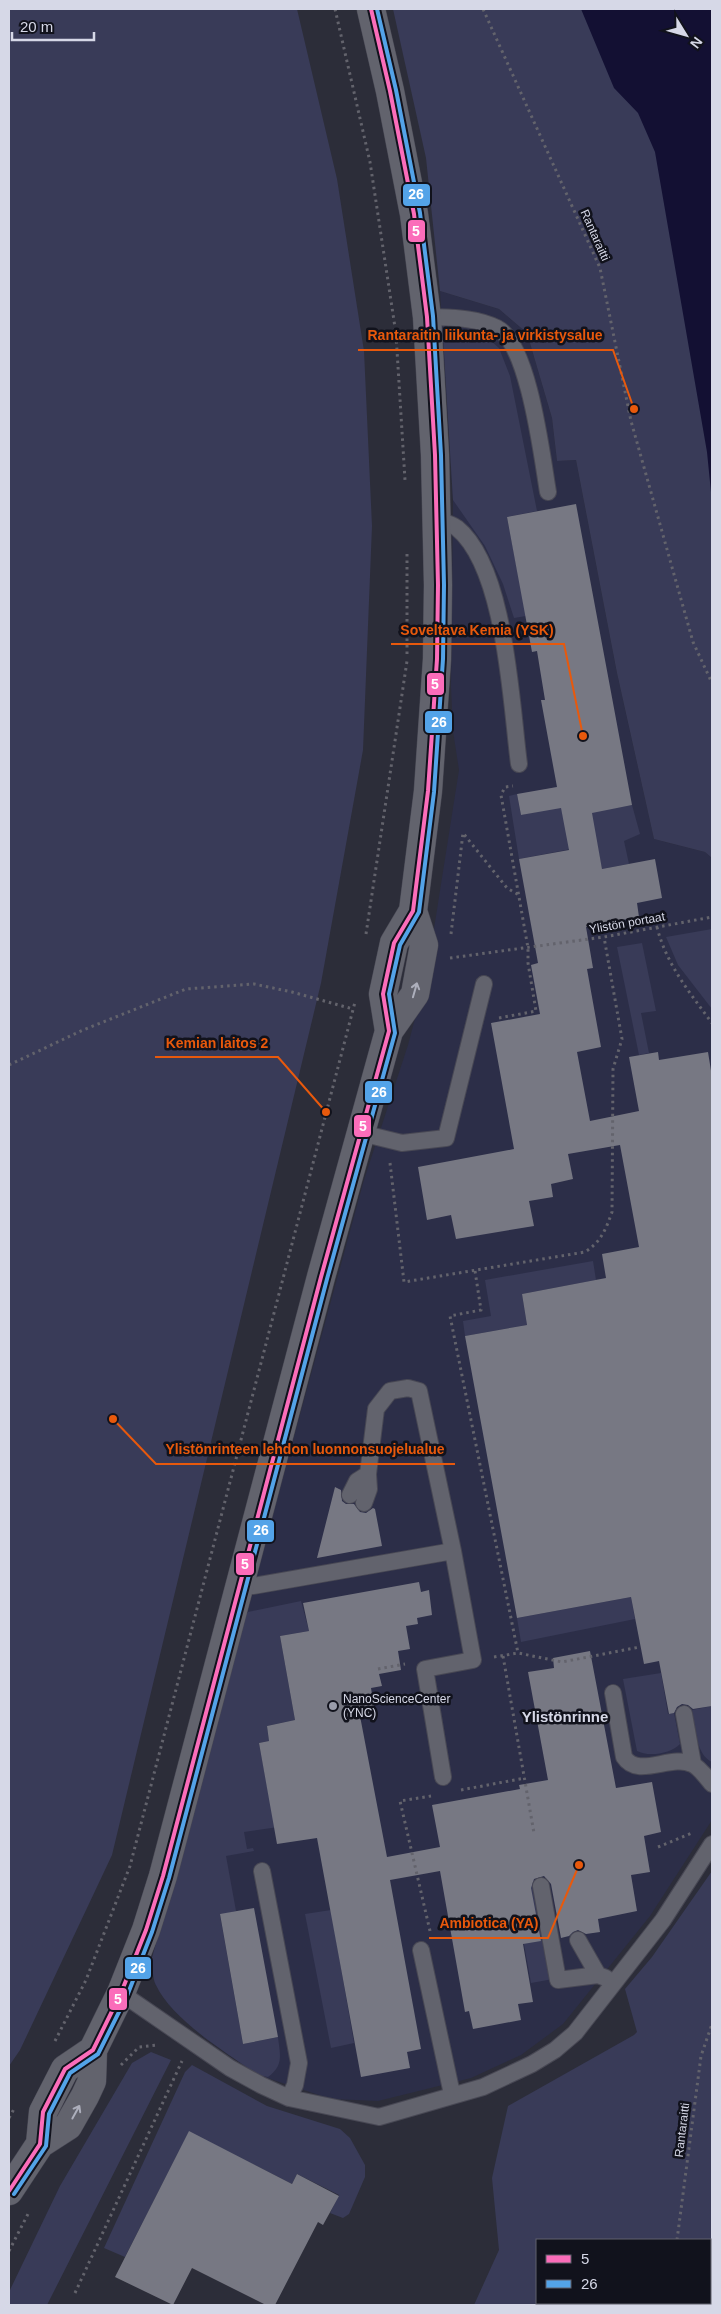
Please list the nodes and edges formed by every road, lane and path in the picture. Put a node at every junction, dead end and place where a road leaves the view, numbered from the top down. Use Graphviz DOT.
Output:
graph roads {
  1 [pos="335,9"];
  2 [pos="371,9"];
  3 [pos="483,9"];
  4 [pos="427,317"];
  5 [pos="406,489"];
  6 [pos="548,492"];
  7 [pos="436,520"];
  8 [pos="407,546"];
  9 [pos="712,682"];
  10 [pos="519,764"];
  11 [pos="501,795"];
  12 [pos="519,895"];
  13 [pos="712,917"];
  14 [pos="657,927"];
  15 [pos="604,937"];
  16 [pos="365,941"];
  17 [pos="450,942"];
  18 [pos="528,948"];
  19 [pos="451,950"];
  20 [pos="484,984"];
  21 [pos="356,994"];
  22 [pos="353,1009"];
  23 [pos="499,1021"];
  24 [pos="712,1023"];
  25 [pos="9,1066"];
  26 [pos="361,1133"];
  27 [pos="389,1140"];
  28 [pos="475,1271"];
  29 [pos="357,1499"];
  30 [pos="453,1551"];
  31 [pos="242,1583"];
  32 [pos="640,1647"];
  33 [pos="518,1653"];
  34 [pos="503,1656"];
  35 [pos="473,1660"];
  36 [pos="613,1693"];
  37 [pos="684,1714"];
  38 [pos="693,1764"];
  39 [pos="443,1777"];
  40 [pos="525,1778"];
  41 [pos="712,1784"];
  42 [pos="454,1791"];
  43 [pos="437,1795"];
  44 [pos="534,1832"];
  45 [pos="699,1833"];
  46 [pos="712,1844"];
  47 [pos="658,1847"];
  48 [pos="262,1871"];
  49 [pos="541,1886"];
  50 [pos="431,1934"];
  51 [pos="578,1940"];
  52 [pos="421,1950"];
  53 [pos="598,1975"];
  54 [pos="615,1982"];
  55 [pos="121,1993"];
  56 [pos="712,2024"];
  57 [pos="52,2047"];
  58 [pos="183,2058"];
  59 [pos="452,2094"];
  60 [pos="289,2098"];
  61 [pos="18,2103"];
  62 [pos="9,2118"];
  63 [pos="9,2192"];
  64 [pos="677,2239"];
  65 [pos="76,2293"];
  1 -- 5 [label="path"];
  2 -- 4 [label="main road"];
  3 -- 9 [label="path, Rantaraitti"];
  4 -- 6 [label="lane"];
  4 -- 7 [label="main road"];
  7 -- 10 [label="lane"];
  7 -- 26 [label="main road"];
  8 -- 16 [label="path"];
  11 -- 12 [label="path"];
  12 -- 17 [label="path"];
  12 -- 18 [label="path"];
  13 -- 14 [label="path, Ylistön portaat"];
  14 -- 15 [label="path, Ylistön portaat"];
  14 -- 24 [label="path"];
  15 -- 18 [label="path, Ylistön portaat"];
  15 -- 28 [label="path"];
  18 -- 19 [label="path, Ylistön portaat"];
  18 -- 23 [label="path"];
  20 -- 27 [label="lane"];
  21 -- 22 [label="path"];
  22 -- 25 [label="path"];
  22 -- 57 [label="path"];
  26 -- 27 [label="lane"];
  26 -- 31 [label="main road"];
  27 -- 28 [label="path"];
  28 -- 33 [label="path"];
  29 -- 30 [label="lane"];
  30 -- 31 [label="lane"];
  30 -- 35 [label="lane"];
  31 -- 55 [label="main road"];
  32 -- 33 [label="path"];
  33 -- 34 [label="path"];
  34 -- 35 [label="path"];
  34 -- 40 [label="path"];
  35 -- 39 [label="lane"];
  36 -- 38 [label="lane"];
  37 -- 38 [label="lane"];
  38 -- 41 [label="lane"];
  40 -- 42 [label="path"];
  40 -- 44 [label="path"];
  43 -- 50 [label="path"];
  45 -- 47 [label="path"];
  46 -- 54 [label="lane"];
  48 -- 60 [label="lane"];
  49 -- 53 [label="lane"];
  51 -- 53 [label="lane"];
  52 -- 59 [label="lane"];
  53 -- 54 [label="lane"];
  54 -- 59 [label="lane"];
  55 -- 60 [label="lane"];
  55 -- 63 [label="main road"];
  56 -- 64 [label="path, Rantaraitti"];
  58 -- 65 [label="path"];
  59 -- 60 [label="lane"];
  61 -- 62 [label="path"];
}
